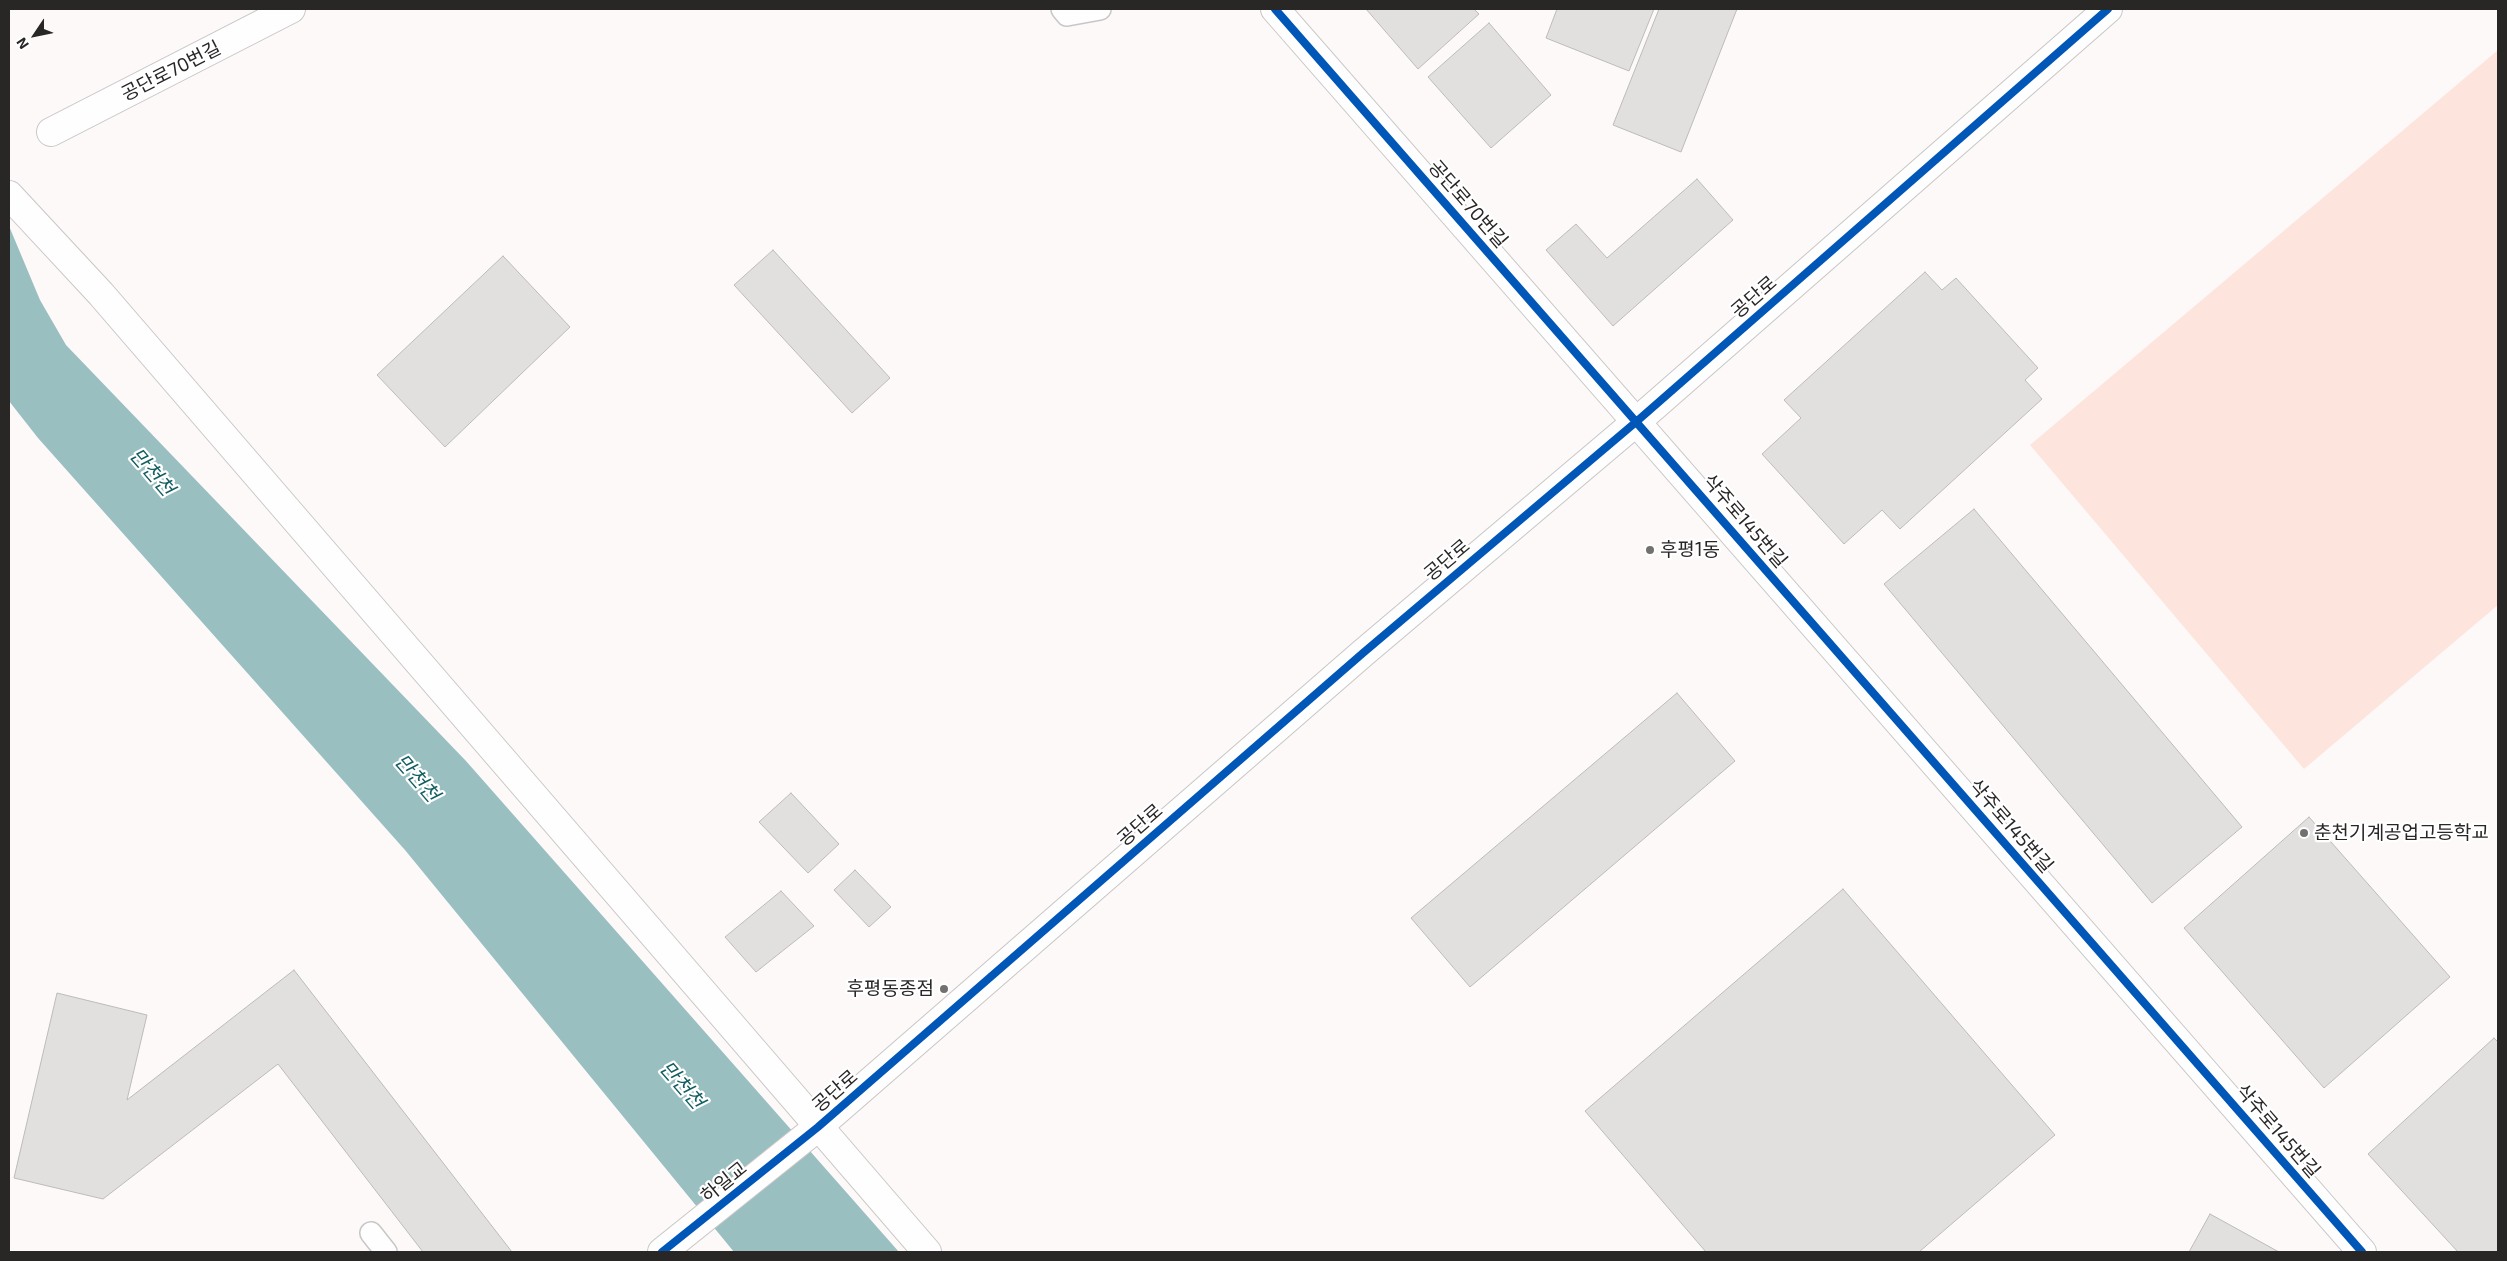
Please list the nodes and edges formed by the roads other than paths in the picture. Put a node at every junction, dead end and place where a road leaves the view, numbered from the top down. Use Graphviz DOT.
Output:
graph roads {
  1 [pos="291,9"];
  2 [pos="1062,9"];
  3 [pos="1100,9"];
  4 [pos="1275,9"];
  5 [pos="2108,9"];
  6 [pos="51,132"];
  7 [pos="9,195"];
  8 [pos="1636,422"];
  9 [pos="812,1132"];
  10 [pos="371,1233"];
  11 [pos="386,1252"];
  12 [pos="662,1252"];
  13 [pos="927,1252"];
  14 [pos="2362,1252"];
  1 -- 6 [label="street, 공단로70번길"];
  2 -- 3 [label="lane"];
  4 -- 8 [label="street, 공단로70번길"];
  5 -- 8 [label="street, 공단로"];
  7 -- 9 [label="street"];
  8 -- 9 [label="street, 공단로"];
  8 -- 14 [label="street, 삭주로145번길"];
  9 -- 12 [label="street, 하일교"];
  9 -- 13 [label="street"];
  10 -- 11 [label="lane"];
}
